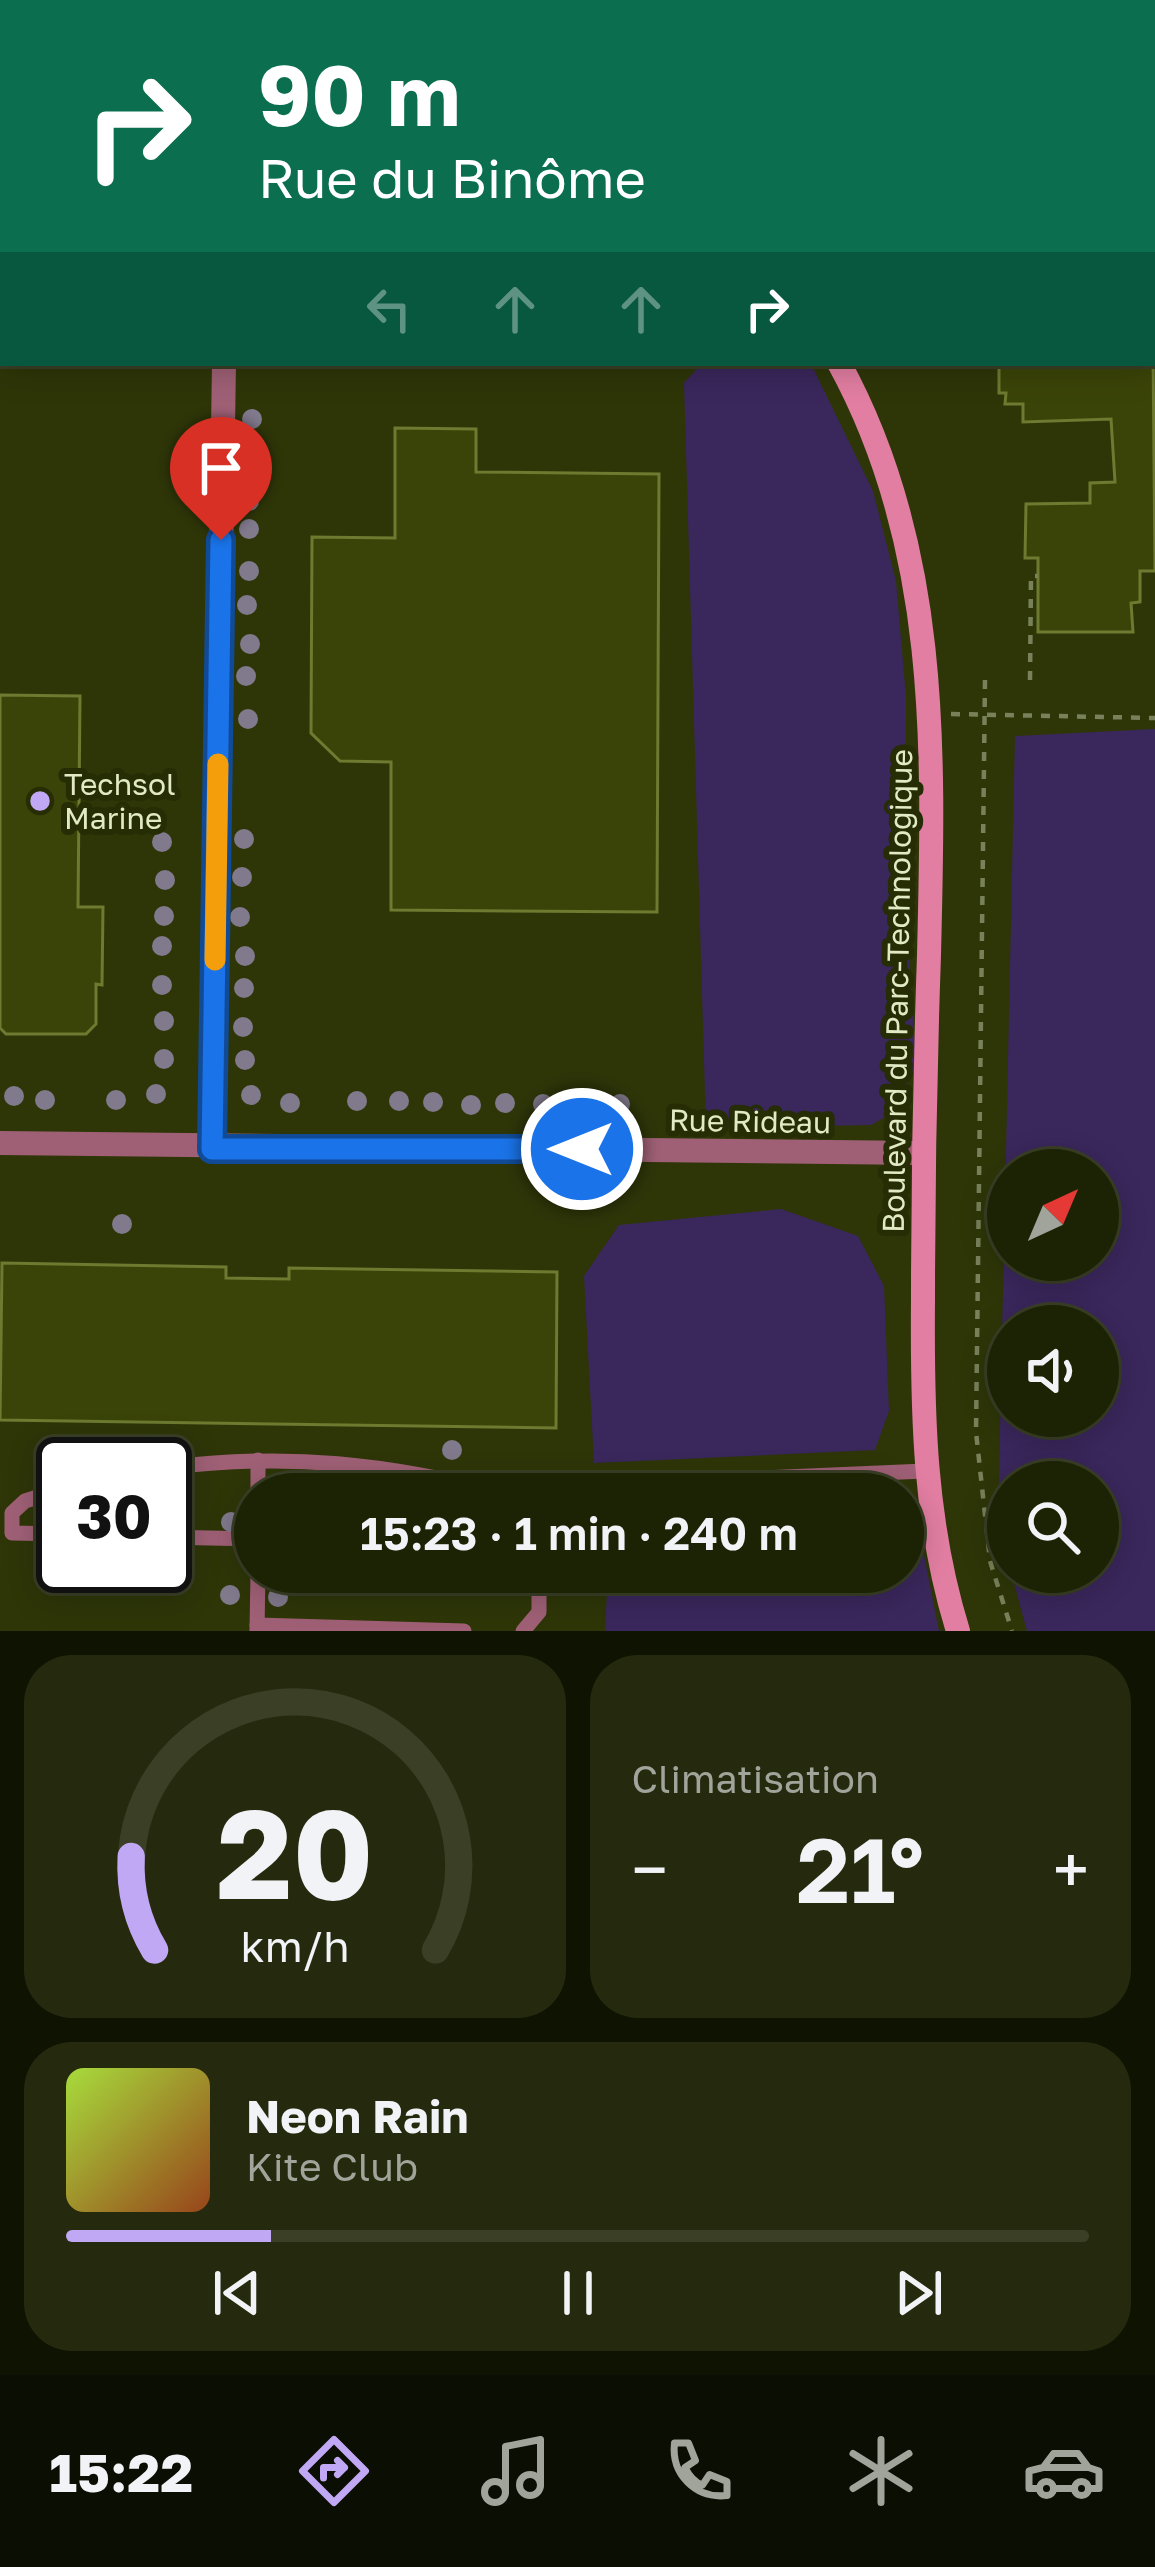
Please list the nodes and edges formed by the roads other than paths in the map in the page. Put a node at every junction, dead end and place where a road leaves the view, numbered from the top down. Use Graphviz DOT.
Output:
graph roads {
  1 [pos="224,366"];
  2 [pos="841,366"];
  3 [pos="0,1143"];
  4 [pos="212,1149"];
  5 [pos="923,1153"];
  6 [pos="258,1460"];
  7 [pos="192,1466"];
  8 [pos="926,1471"];
  9 [pos="258,1473"];
  10 [pos="418,1473"];
  11 [pos="879,1473"];
  12 [pos="36,1498"];
  13 [pos="6,1533"];
  14 [pos="36,1534"];
  15 [pos="192,1538"];
  16 [pos="234,1539"];
  17 [pos="258,1593"];
  18 [pos="539,1593"];
  19 [pos="257,1628"];
  20 [pos="464,1631"];
  21 [pos="523,1631"];
  22 [pos="958,1631"];
  1 -- 4 [label="street"];
  2 -- 5 [label="street, Boulevard du Parc-Technologique"];
  3 -- 4 [label="street, Rue Rideau"];
  4 -- 5 [label="street, Rue Rideau"];
  5 -- 8 [label="street, Boulevard du Parc-Technologique"];
  6 -- 7 [label="lane"];
  6 -- 9 [label="lane"];
  6 -- 10 [label="lane"];
  8 -- 11 [label="lane"];
  8 -- 22 [label="street, Boulevard du Parc-Technologique"];
  12 -- 13 [label="lane"];
  13 -- 14 [label="lane"];
  15 -- 16 [label="lane"];
  17 -- 19 [label="lane"];
  18 -- 21 [label="lane"];
  19 -- 20 [label="lane"];
}
